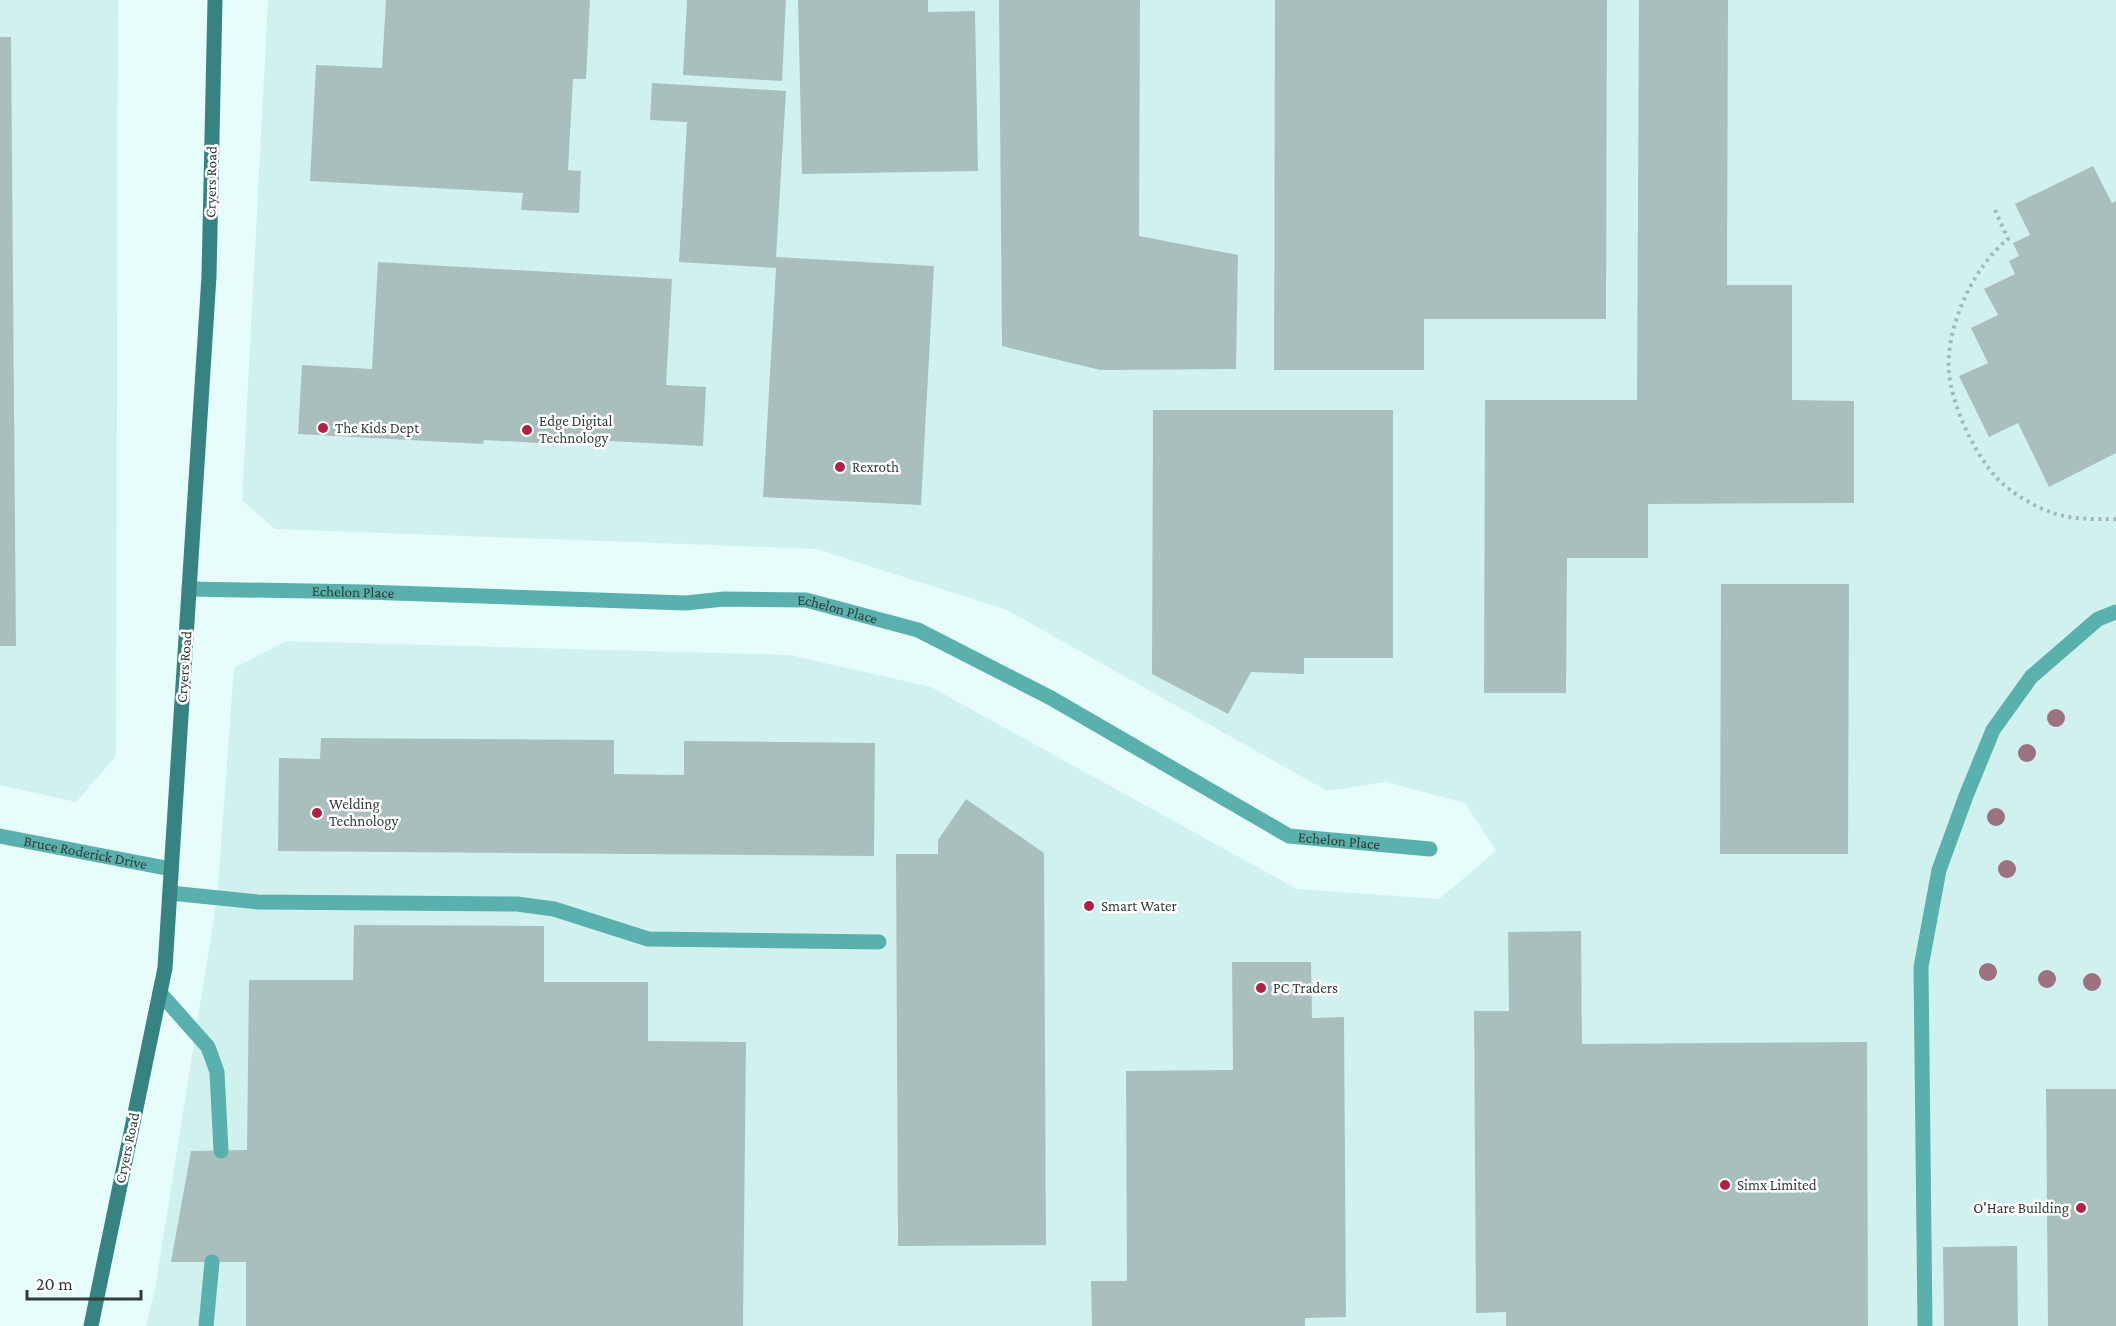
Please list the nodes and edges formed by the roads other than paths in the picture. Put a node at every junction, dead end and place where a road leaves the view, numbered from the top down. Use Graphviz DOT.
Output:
graph roads {
  1 [pos="215,0"];
  2 [pos="189,589"];
  3 [pos="2116,612"];
  4 [pos="0,836"];
  5 [pos="1430,849"];
  6 [pos="171,869"];
  7 [pos="170,893"];
  8 [pos="879,942"];
  9 [pos="160,993"];
  10 [pos="221,1151"];
  11 [pos="212,1262"];
  12 [pos="91,1326"];
  13 [pos="206,1326"];
  14 [pos="1925,1326"];
  1 -- 2 [label="main road, Cryers Road"];
  2 -- 5 [label="street, Echelon Place"];
  2 -- 6 [label="main road, Cryers Road"];
  3 -- 14 [label="street"];
  4 -- 6 [label="street, Bruce Roderick Drive"];
  6 -- 7 [label="main road, Cryers Road"];
  7 -- 8 [label="street"];
  7 -- 9 [label="main road, Cryers Road"];
  9 -- 10 [label="street"];
  9 -- 12 [label="main road, Cryers Road"];
  11 -- 13 [label="street"];
}
